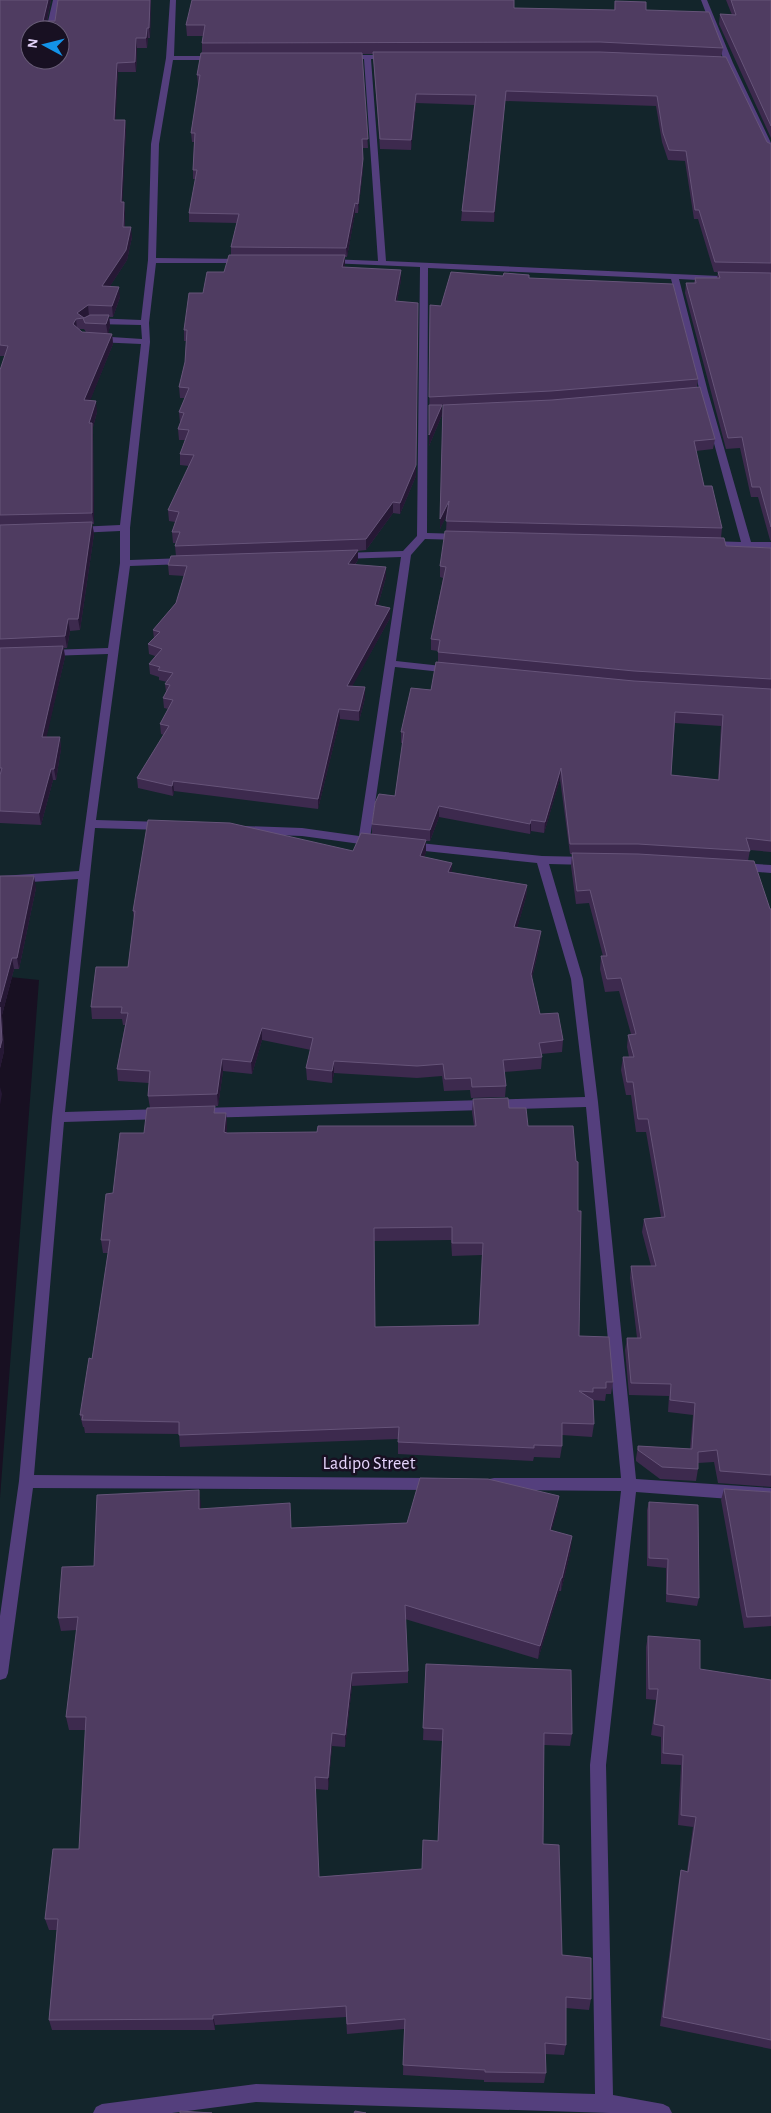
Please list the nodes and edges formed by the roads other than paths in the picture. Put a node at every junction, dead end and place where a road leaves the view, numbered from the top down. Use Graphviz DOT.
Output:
graph roads {
  1 [pos="56,0"];
  2 [pos="172,0"];
  3 [pos="704,0"];
  4 [pos="52,20"];
  5 [pos="338,57"];
  6 [pos="367,57"];
  7 [pos="396,57"];
  8 [pos="170,58"];
  9 [pos="224,58"];
  10 [pos="720,63"];
  11 [pos="729,63"];
  12 [pos="771,151"];
  13 [pos="152,260"];
  14 [pos="256,261"];
  15 [pos="323,261"];
  16 [pos="382,262"];
  17 [pos="424,265"];
  18 [pos="675,278"];
  19 [pos="725,278"];
  20 [pos="145,322"];
  21 [pos="84,324"];
  22 [pos="83,338"];
  23 [pos="146,342"];
  24 [pos="126,528"];
  25 [pos="66,530"];
  26 [pos="422,536"];
  27 [pos="471,537"];
  28 [pos="698,544"];
  29 [pos="747,545"];
  30 [pos="771,545"];
  31 [pos="406,554"];
  32 [pos="330,557"];
  33 [pos="194,561"];
  34 [pos="125,563"];
  35 [pos="113,651"];
  36 [pos="38,654"];
  37 [pos="392,664"];
  38 [pos="459,670"];
  39 [pos="90,824"];
  40 [pos="177,827"];
  41 [pos="234,829"];
  42 [pos="364,841"];
  43 [pos="382,843"];
  44 [pos="401,845"];
  45 [pos="542,860"];
  46 [pos="599,861"];
  47 [pos="733,867"];
  48 [pos="771,869"];
  49 [pos="85,875"];
  50 [pos="0,880"];
  51 [pos="592,1102"];
  52 [pos="58,1117"];
  53 [pos="26,1481"];
  54 [pos="452,1484"];
  55 [pos="481,1484"];
  56 [pos="630,1485"];
  57 [pos="771,1495"];
  58 [pos="0,1673"];
  59 [pos="604,2103"];
  60 [pos="102,2113"];
  61 [pos="662,2113"];
  1 -- 4 [label="street"];
  2 -- 8 [label="street"];
  3 -- 11 [label="street"];
  5 -- 6 [label="street"];
  6 -- 7 [label="street"];
  6 -- 16 [label="street"];
  8 -- 9 [label="street"];
  8 -- 13 [label="street"];
  10 -- 11 [label="street"];
  11 -- 12 [label="street"];
  13 -- 14 [label="street"];
  13 -- 20 [label="street"];
  15 -- 16 [label="street"];
  16 -- 17 [label="street"];
  17 -- 18 [label="street"];
  17 -- 26 [label="street"];
  18 -- 19 [label="street"];
  18 -- 29 [label="street"];
  20 -- 21 [label="street"];
  20 -- 23 [label="street"];
  22 -- 23 [label="street"];
  23 -- 24 [label="street"];
  24 -- 25 [label="street"];
  24 -- 34 [label="street"];
  26 -- 27 [label="street"];
  26 -- 31 [label="street"];
  28 -- 29 [label="street"];
  29 -- 30 [label="street"];
  31 -- 32 [label="street"];
  31 -- 37 [label="street"];
  33 -- 34 [label="street"];
  34 -- 35 [label="street"];
  35 -- 36 [label="street"];
  35 -- 39 [label="street"];
  37 -- 38 [label="street"];
  37 -- 42 [label="street"];
  39 -- 40 [label="street"];
  39 -- 49 [label="street"];
  41 -- 42 [label="street"];
  42 -- 43 [label="street"];
  44 -- 45 [label="street"];
  45 -- 46 [label="street"];
  45 -- 51 [label="street"];
  47 -- 48 [label="street"];
  49 -- 50 [label="street"];
  49 -- 52 [label="street"];
  51 -- 52 [label="street"];
  51 -- 56 [label="street"];
  52 -- 53 [label="street"];
  53 -- 54 [label="street, Ladipo Street"];
  53 -- 58 [label="street"];
  55 -- 56 [label="street"];
  56 -- 57 [label="street"];
  56 -- 59 [label="street"];
  59 -- 60 [label="street"];
  59 -- 61 [label="street"];
}
